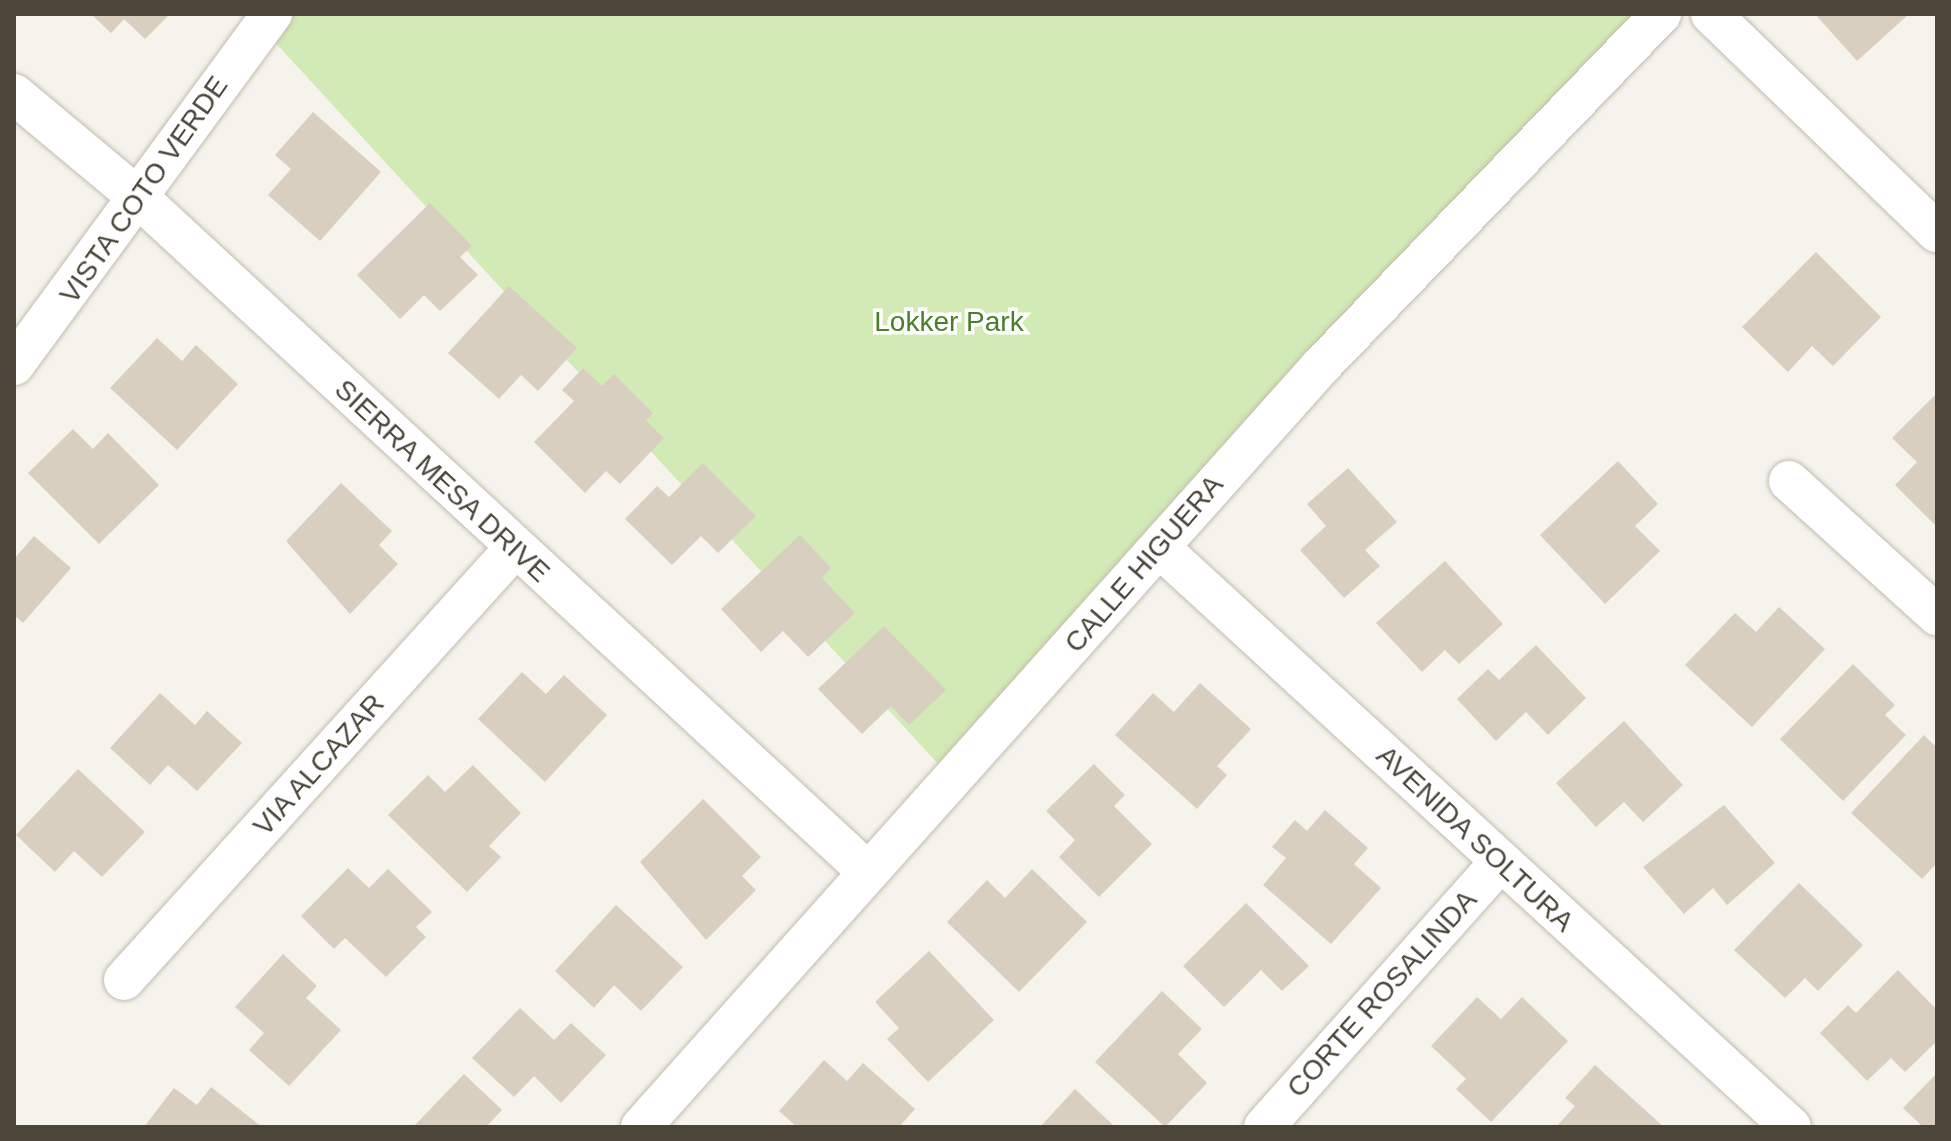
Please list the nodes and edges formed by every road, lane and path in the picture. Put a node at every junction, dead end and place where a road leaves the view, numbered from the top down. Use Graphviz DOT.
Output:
graph roads {
  1 [pos="272,14"];
  2 [pos="1661,14"];
  3 [pos="1711,14"];
  4 [pos="14,94"];
  5 [pos="139,198"];
  6 [pos="1937,232"];
  7 [pos="14,365"];
  8 [pos="1789,481"];
  9 [pos="514,549"];
  10 [pos="1161,549"];
  11 [pos="1937,615"];
  12 [pos="1500,862"];
  13 [pos="868,872"];
  14 [pos="124,980"];
  15 [pos="641,1127"];
  16 [pos="1264,1127"];
  17 [pos="1791,1127"];
  1 -- 5 [label="street, VISTA COTO VERDE"];
  2 -- 10 [label="street, CALLE HIGUERA"];
  3 -- 6 [label="street"];
  4 -- 5 [label="street, SIERRA MESA DRIVE"];
  5 -- 7 [label="street, VISTA COTO VERDE"];
  5 -- 9 [label="street, SIERRA MESA DRIVE"];
  8 -- 11 [label="street"];
  9 -- 13 [label="street, SIERRA MESA DRIVE"];
  9 -- 14 [label="street, VIA ALCAZAR"];
  10 -- 12 [label="street, AVENIDA SOLTURA"];
  10 -- 13 [label="street, CALLE HIGUERA"];
  12 -- 16 [label="street, CORTE ROSALINDA"];
  12 -- 17 [label="street, AVENIDA SOLTURA"];
  13 -- 15 [label="street, CALLE HIGUERA"];
}
